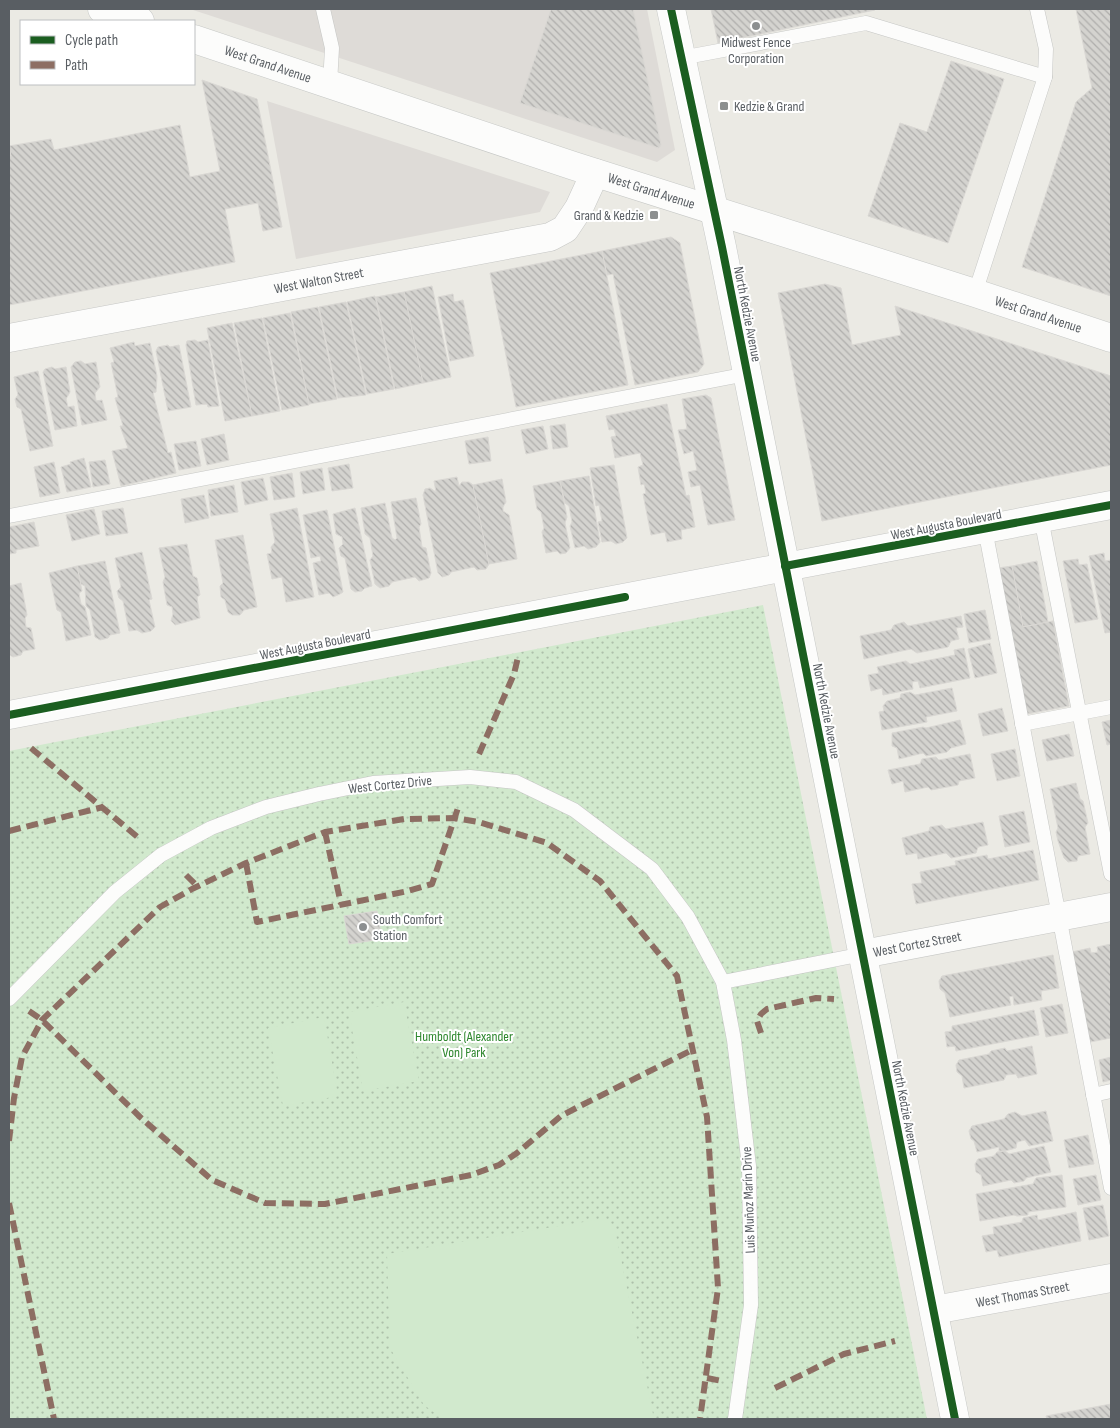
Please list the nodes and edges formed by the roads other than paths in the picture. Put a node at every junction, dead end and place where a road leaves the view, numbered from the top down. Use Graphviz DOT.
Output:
graph roads {
  1 [pos="102,9"];
  2 [pos="323,9"];
  3 [pos="671,9"];
  4 [pos="1037,9"];
  5 [pos="137,20"];
  6 [pos="195,39"];
  7 [pos="681,58"];
  8 [pos="1045,77"];
  9 [pos="330,84"];
  10 [pos="595,173"];
  11 [pos="714,211"];
  12 [pos="975,293"];
  13 [pos="9,338"];
  14 [pos="1111,338"];
  15 [pos="747,374"];
  16 [pos="1111,505"];
  17 [pos="9,516"];
  18 [pos="1041,518"];
  19 [pos="985,529"];
  20 [pos="785,566"];
  21 [pos="1111,706"];
  22 [pos="1079,712"];
  23 [pos="9,715"];
  24 [pos="1022,724"];
  25 [pos="1111,874"];
  26 [pos="1111,907"];
  27 [pos="1059,917"];
  28 [pos="863,954"];
  29 [pos="723,982"];
  30 [pos="9,999"];
  31 [pos="1111,1091"];
  32 [pos="1093,1094"];
  33 [pos="1111,1188"];
  34 [pos="1111,1278"];
  35 [pos="934,1310"];
  36 [pos="735,1419"];
  37 [pos="955,1419"];
  1 -- 5 [label="main road"];
  2 -- 9 [label="lane"];
  3 -- 7 [label="main road, North Kedzie Avenue"];
  4 -- 8 [label="lane"];
  6 -- 9 [label="main road, West Grand Avenue"];
  7 -- 8 [label="lane"];
  7 -- 11 [label="main road, North Kedzie Avenue"];
  8 -- 12 [label="lane"];
  9 -- 10 [label="main road, West Grand Avenue"];
  10 -- 11 [label="main road, West Grand Avenue"];
  10 -- 13 [label="main road, West Walton Street"];
  11 -- 12 [label="main road, West Grand Avenue"];
  11 -- 15 [label="main road, North Kedzie Avenue"];
  12 -- 14 [label="main road, West Grand Avenue"];
  15 -- 17 [label="lane"];
  15 -- 20 [label="main road, North Kedzie Avenue"];
  16 -- 18 [label="main road, West Augusta Boulevard"];
  18 -- 19 [label="main road, West Augusta Boulevard"];
  18 -- 22 [label="lane"];
  19 -- 20 [label="main road, West Augusta Boulevard"];
  19 -- 24 [label="lane"];
  20 -- 23 [label="main road, West Augusta Boulevard"];
  20 -- 28 [label="main road, North Kedzie Avenue"];
  21 -- 22 [label="lane"];
  22 -- 24 [label="lane"];
  22 -- 25 [label="lane"];
  24 -- 27 [label="lane"];
  26 -- 27 [label="main road, West Cortez Street"];
  27 -- 28 [label="main road, West Cortez Street"];
  27 -- 32 [label="lane"];
  28 -- 29 [label="lane, West Cortez Street"];
  28 -- 35 [label="main road, North Kedzie Avenue"];
  29 -- 30 [label="lane, West Cortez Drive"];
  29 -- 36 [label="lane, Luis Muñoz Marín Drive"];
  31 -- 32 [label="lane"];
  32 -- 33 [label="lane"];
  34 -- 35 [label="main road, West Thomas Street"];
  35 -- 37 [label="main road, North Kedzie Avenue"];
}
